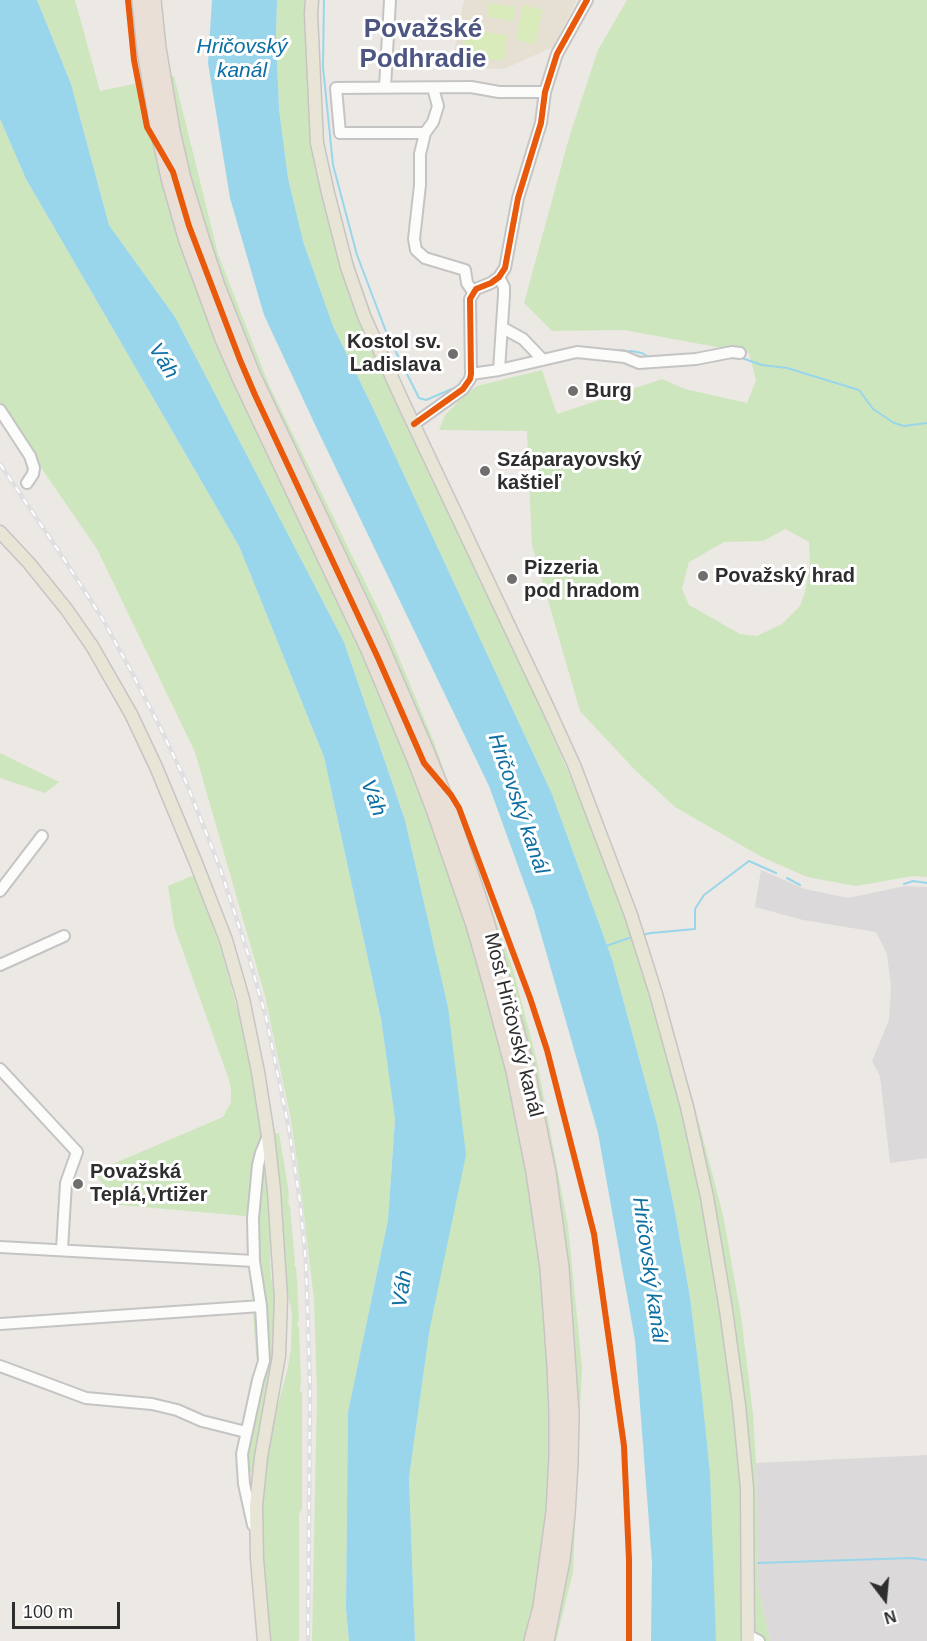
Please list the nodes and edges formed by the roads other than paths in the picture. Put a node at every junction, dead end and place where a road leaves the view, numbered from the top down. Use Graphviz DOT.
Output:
graph roads {
  1 [pos="140,0"];
  2 [pos="153,0"];
  3 [pos="312,0"];
  4 [pos="390,0"];
  5 [pos="587,0"];
  6 [pos="385,87"];
  7 [pos="433,88"];
  8 [pos="545,92"];
  9 [pos="425,133"];
  10 [pos="499,277"];
  11 [pos="473,292"];
  12 [pos="503,328"];
  13 [pos="740,353"];
  14 [pos="541,358"];
  15 [pos="499,370"];
  16 [pos="471,374"];
  17 [pos="0,410"];
  18 [pos="414,424"];
  19 [pos="27,483"];
  20 [pos="0,532"];
  21 [pos="42,836"];
  22 [pos="0,891"];
  23 [pos="60,935"];
  24 [pos="0,965"];
  25 [pos="0,1069"];
  26 [pos="268,1136"];
  27 [pos="0,1247"];
  28 [pos="62,1249"];
  29 [pos="255,1261"];
  30 [pos="261,1306"];
  31 [pos="0,1324"];
  32 [pos="0,1366"];
  33 [pos="246,1432"];
  34 [pos="255,1533"];
  35 [pos="752,1639"];
  36 [pos="264,1641"];
  37 [pos="532,1641"];
  38 [pos="546,1641"];
  1 -- 37 [label="highway, Most Hričovský kanál"];
  2 -- 38 [label="highway, Most Hričovský kanál"];
  3 -- 18 [label="main road"];
  4 -- 6 [label="street"];
  5 -- 8 [label="street"];
  6 -- 7 [label="street"];
  6 -- 9 [label="street"];
  7 -- 8 [label="street"];
  7 -- 9 [label="street"];
  8 -- 10 [label="street"];
  9 -- 11 [label="street"];
  10 -- 11 [label="street"];
  10 -- 12 [label="street"];
  11 -- 16 [label="street"];
  12 -- 14 [label="street"];
  12 -- 15 [label="street"];
  13 -- 14 [label="street"];
  14 -- 15 [label="street"];
  15 -- 16 [label="street"];
  16 -- 18 [label="street"];
  17 -- 19 [label="street"];
  18 -- 35 [label="main road"];
  20 -- 26 [label="main road"];
  21 -- 22 [label="street"];
  23 -- 24 [label="street"];
  25 -- 28 [label="street"];
  26 -- 29 [label="street"];
  26 -- 34 [label="main road"];
  27 -- 28 [label="street"];
  28 -- 29 [label="street"];
  29 -- 30 [label="street"];
  30 -- 31 [label="street"];
  30 -- 33 [label="street"];
  32 -- 33 [label="street"];
  33 -- 34 [label="street"];
  34 -- 36 [label="main road"];
}
